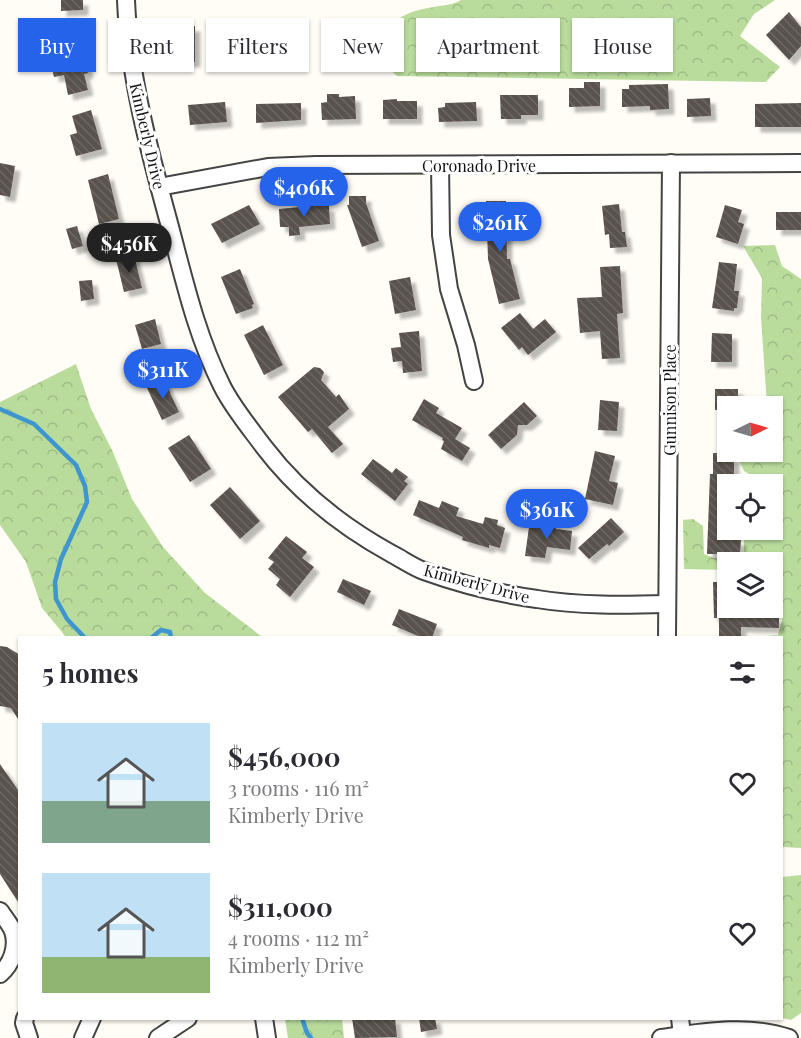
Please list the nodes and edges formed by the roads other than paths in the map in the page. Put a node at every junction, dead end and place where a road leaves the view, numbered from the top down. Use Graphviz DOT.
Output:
graph roads {
  1 [pos="126,0"];
  2 [pos="671,163"];
  3 [pos="801,163"];
  4 [pos="440,165"];
  5 [pos="159,187"];
  6 [pos="474,381"];
  7 [pos="667,604"];
  8 [pos="667,636"];
  9 [pos="0,910"];
  10 [pos="0,974"];
  11 [pos="25,1020"];
  12 [pos="91,1020"];
  13 [pos="185,1020"];
  14 [pos="264,1020"];
  15 [pos="681,1027"];
  16 [pos="29,1038"];
  17 [pos="83,1038"];
  18 [pos="158,1038"];
  19 [pos="267,1038"];
  20 [pos="661,1038"];
  21 [pos="789,1038"];
  1 -- 5 [label="street, Kimberly Drive"];
  2 -- 3 [label="street, Coronado Drive"];
  2 -- 4 [label="street, Coronado Drive"];
  2 -- 7 [label="street, Gunnison Place"];
  4 -- 5 [label="street, Coronado Drive"];
  4 -- 6 [label="street"];
  5 -- 7 [label="street, Kimberly Drive"];
  7 -- 8 [label="street, Gunnison Place"];
  9 -- 10 [label="street"];
  11 -- 16 [label="street"];
  12 -- 17 [label="street"];
  13 -- 18 [label="street"];
  14 -- 19 [label="street"];
  15 -- 20 [label="street"];
  15 -- 21 [label="street"];
}
